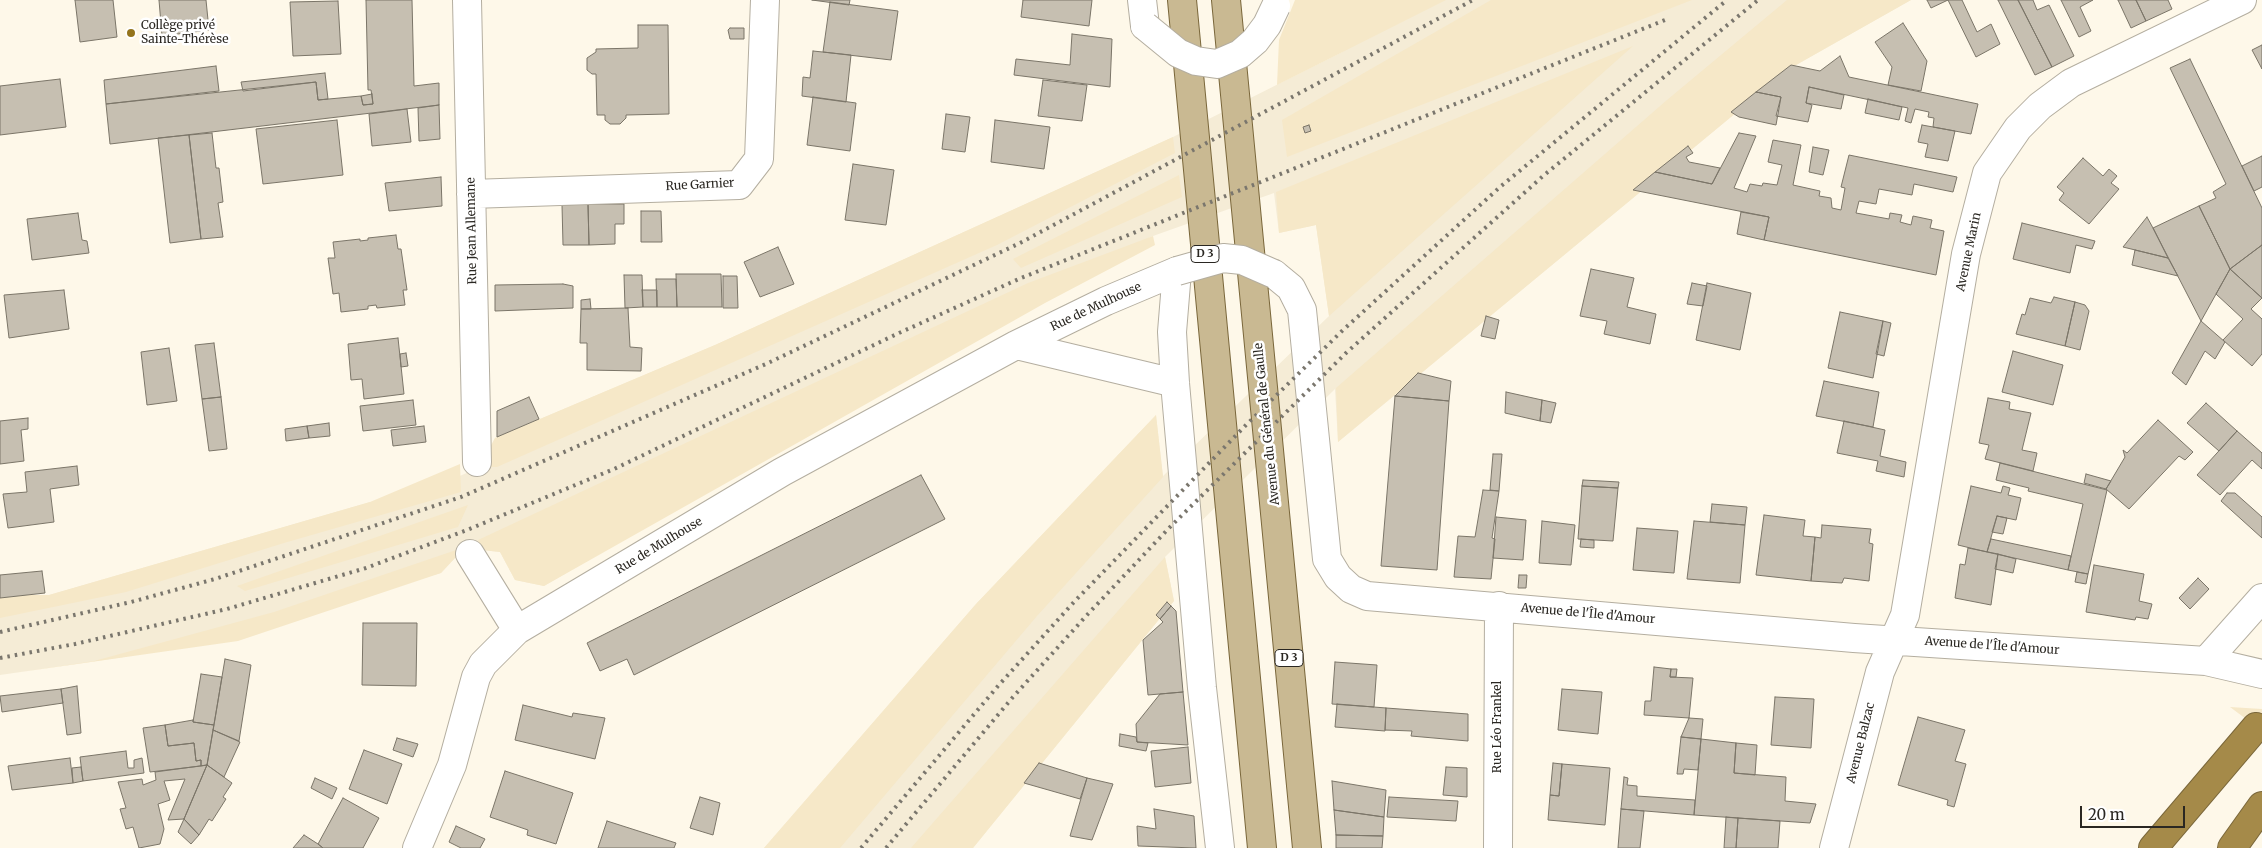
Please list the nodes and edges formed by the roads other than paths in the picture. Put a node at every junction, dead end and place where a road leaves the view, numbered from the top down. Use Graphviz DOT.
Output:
graph roads {
  1 [pos="467,0"];
  2 [pos="765,0"];
  3 [pos="1182,0"];
  4 [pos="1226,0"];
  5 [pos="2242,0"];
  6 [pos="1276,3"];
  7 [pos="1143,13"];
  8 [pos="471,194"];
  9 [pos="1177,271"];
  10 [pos="1016,346"];
  11 [pos="1175,383"];
  12 [pos="477,462"];
  13 [pos="470,554"];
  14 [pos="2262,598"];
  15 [pos="1498,606"];
  16 [pos="517,630"];
  17 [pos="1893,639"];
  18 [pos="2206,661"];
  19 [pos="2262,674"];
  20 [pos="2256,727"];
  21 [pos="2262,806"];
  22 [pos="417,848"];
  23 [pos="1220,848"];
  24 [pos="1262,848"];
  25 [pos="1307,848"];
  26 [pos="1498,848"];
  27 [pos="1834,848"];
  28 [pos="2152,848"];
  29 [pos="2232,848"];
  1 -- 8 [label="street, Rue Jean Allemane"];
  2 -- 8 [label="street, Rue Garnier"];
  3 -- 24 [label="main road, D 3"];
  4 -- 25 [label="main road, Avenue du Général de Gaulle / D 3"];
  5 -- 17 [label="street, Avenue Marin"];
  6 -- 7 [label="street, bridge"];
  8 -- 12 [label="street, Rue Jean Allemane"];
  9 -- 10 [label="street, Rue de Mulhouse"];
  9 -- 11 [label="street"];
  9 -- 15 [label="street, Avenue de l'Île d'Amour, bridge"];
  10 -- 11 [label="street"];
  10 -- 16 [label="street, Rue de Mulhouse"];
  11 -- 23 [label="street"];
  13 -- 16 [label="street"];
  14 -- 18 [label="street"];
  15 -- 17 [label="street, Avenue de l'Île d'Amour"];
  15 -- 26 [label="street, Rue Léo Frankel"];
  16 -- 22 [label="street, Rue de Mulhouse"];
  17 -- 18 [label="street, Avenue de l'Île d'Amour"];
  17 -- 27 [label="street, Avenue Balzac"];
  18 -- 19 [label="street, Avenue de l'Île d'Amour"];
  20 -- 28 [label="highway"];
  21 -- 29 [label="highway"];
}
